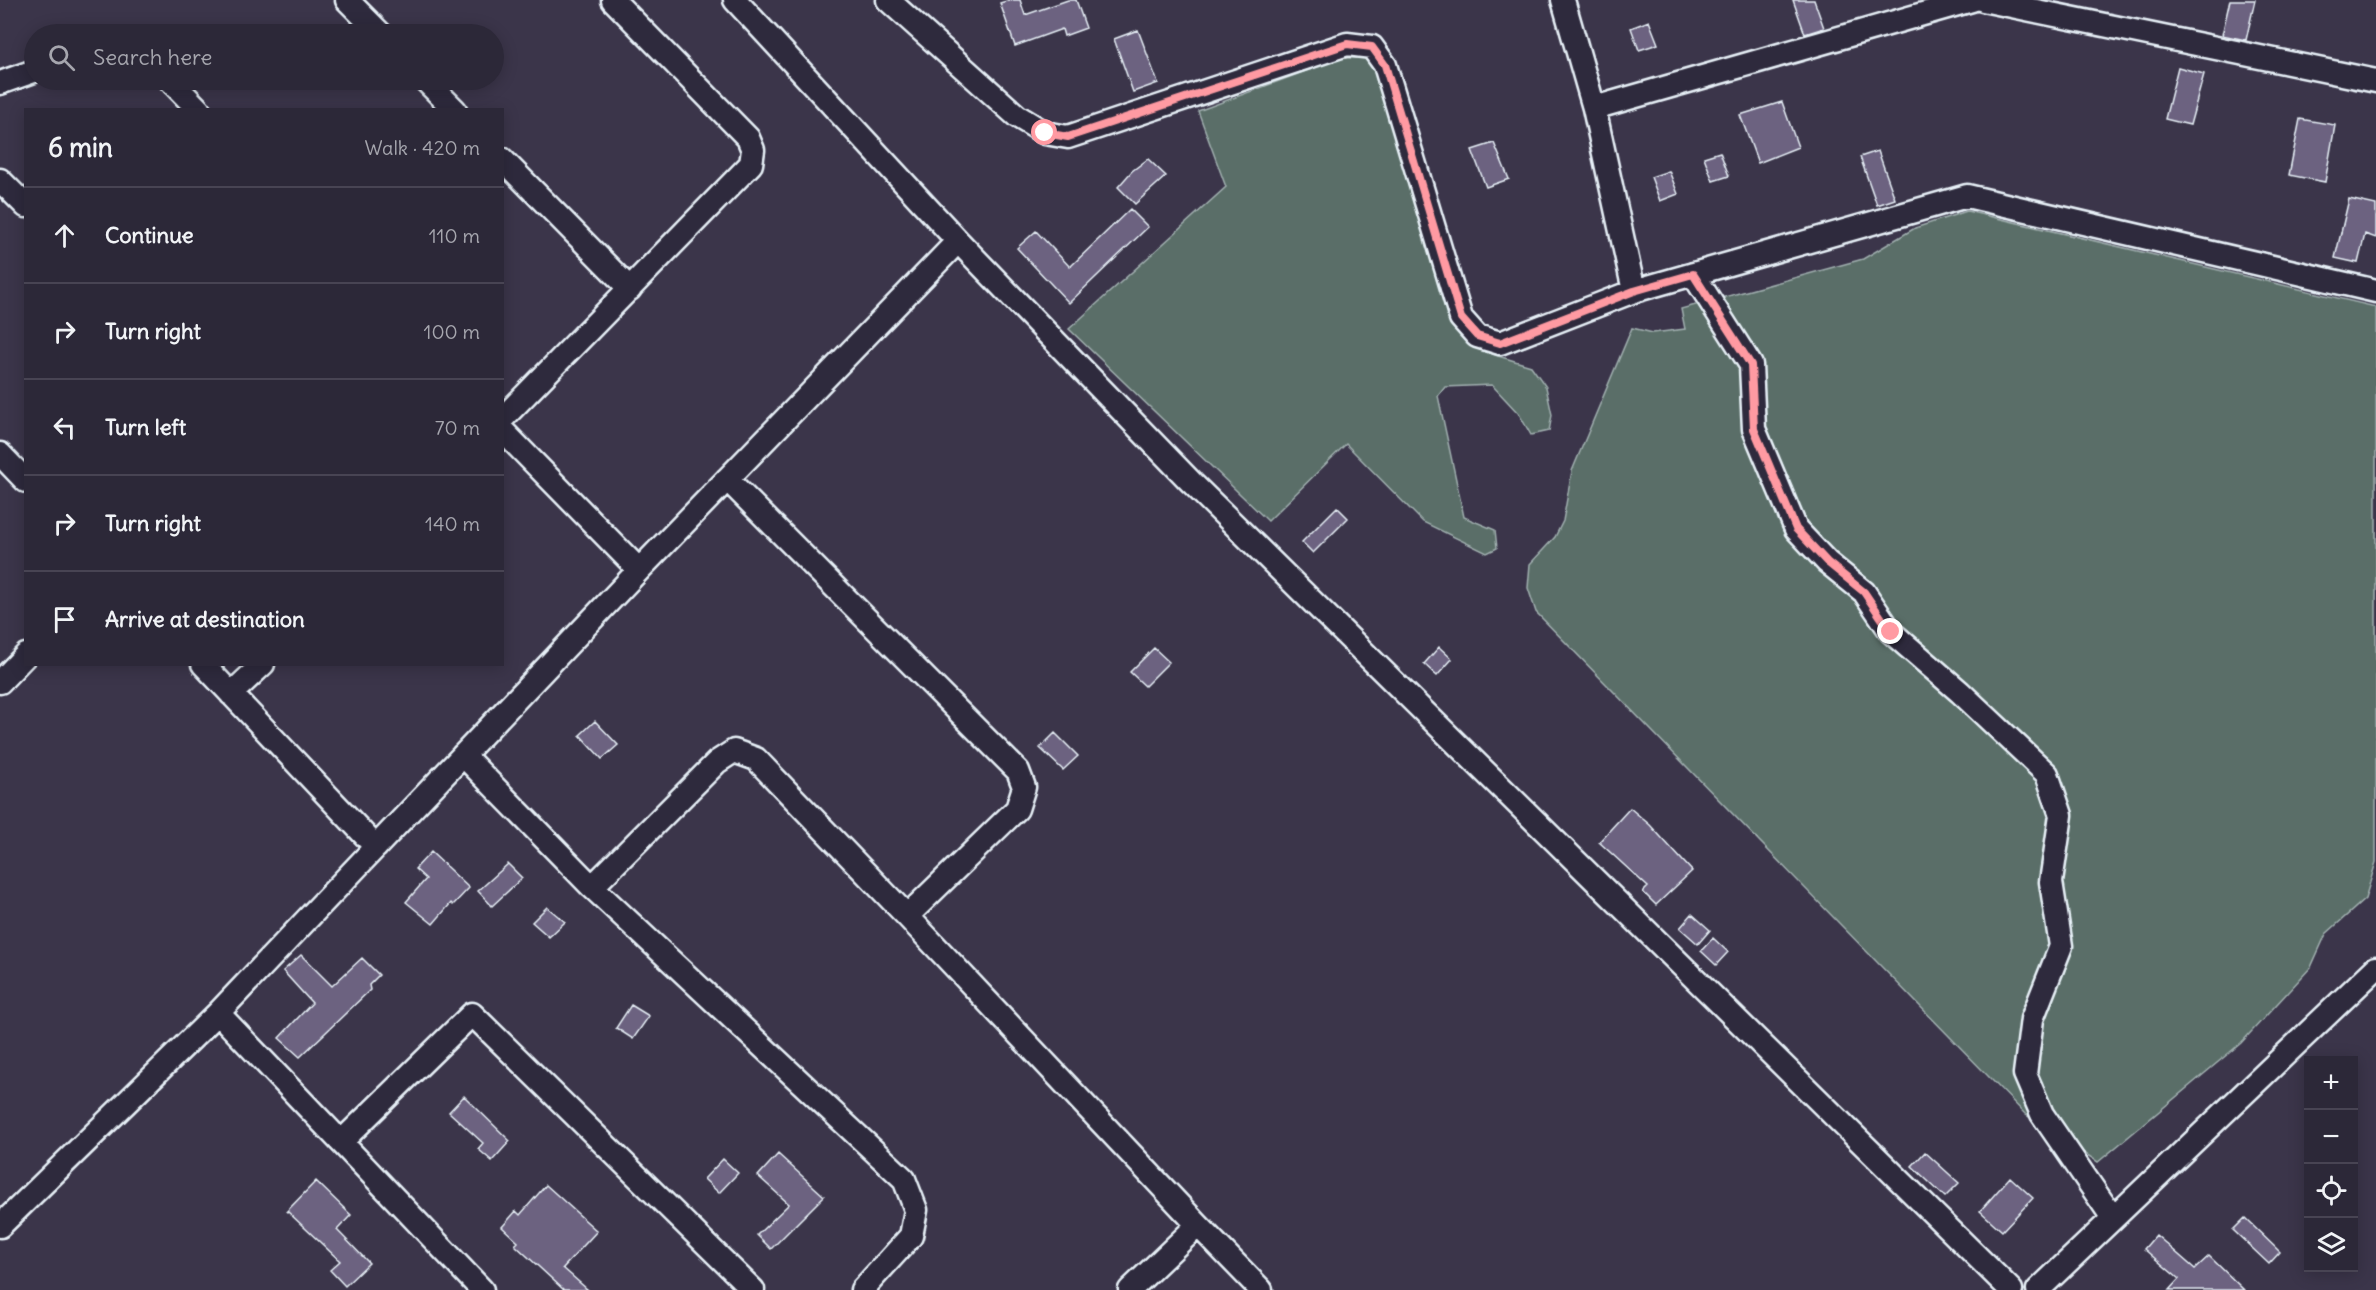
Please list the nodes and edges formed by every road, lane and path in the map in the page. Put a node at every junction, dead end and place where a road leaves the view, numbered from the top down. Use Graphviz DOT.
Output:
graph roads {
  1 [pos="347,0"];
  2 [pos="613,0"];
  3 [pos="735,0"];
  4 [pos="888,0"];
  5 [pos="1563,0"];
  6 [pos="1972,0"];
  7 [pos="1983,0"];
  8 [pos="371,24"];
  9 [pos="24,75"];
  10 [pos="2376,81"];
  11 [pos="0,83"];
  12 [pos="180,90"];
  13 [pos="435,90"];
  14 [pos="197,108"];
  15 [pos="452,108"];
  16 [pos="1594,108"];
  17 [pos="504,161"];
  18 [pos="0,180"];
  19 [pos="24,204"];
  20 [pos="958,242"];
  21 [pos="1693,274"];
  22 [pos="630,289"];
  23 [pos="1634,291"];
  24 [pos="2376,291"];
  25 [pos="504,417"];
  26 [pos="504,432"];
  27 [pos="0,454"];
  28 [pos="24,479"];
  29 [pos="727,479"];
  30 [pos="639,570"];
  31 [pos="24,657"];
  32 [pos="205,666"];
  33 [pos="261,666"];
  34 [pos="0,682"];
  35 [pos="231,694"];
  36 [pos="463,755"];
  37 [pos="376,847"];
  38 [pos="592,887"];
  39 [pos="908,916"];
  40 [pos="2376,968"];
  41 [pos="218,1013"];
  42 [pos="341,1142"];
  43 [pos="2113,1218"];
  44 [pos="1197,1225"];
  45 [pos="0,1226"];
  46 [pos="482,1290"];
  47 [pos="753,1290"];
  48 [pos="862,1290"];
  49 [pos="1130,1290"];
  50 [pos="1261,1290"];
  51 [pos="2011,1290"];
  52 [pos="2038,1290"];
  1 -- 8 [label="street"];
  2 -- 22 [label="street"];
  3 -- 20 [label="street"];
  4 -- 23 [label="street"];
  5 -- 16 [label="street"];
  6 -- 16 [label="street"];
  7 -- 10 [label="street"];
  9 -- 11 [label="street"];
  12 -- 14 [label="street"];
  13 -- 15 [label="street"];
  16 -- 23 [label="street"];
  17 -- 22 [label="street"];
  18 -- 19 [label="street"];
  20 -- 29 [label="street"];
  20 -- 51 [label="street"];
  21 -- 23 [label="street"];
  21 -- 24 [label="street"];
  21 -- 43 [label="street"];
  22 -- 25 [label="street"];
  26 -- 30 [label="street"];
  27 -- 28 [label="street"];
  29 -- 30 [label="street"];
  29 -- 39 [label="street"];
  30 -- 36 [label="street"];
  31 -- 34 [label="street"];
  32 -- 35 [label="street"];
  33 -- 35 [label="street"];
  35 -- 37 [label="street"];
  36 -- 37 [label="street"];
  36 -- 38 [label="street"];
  37 -- 41 [label="street"];
  38 -- 39 [label="street"];
  38 -- 48 [label="street"];
  39 -- 44 [label="street"];
  40 -- 43 [label="street"];
  41 -- 42 [label="street"];
  41 -- 45 [label="street"];
  42 -- 46 [label="street"];
  42 -- 47 [label="street"];
  43 -- 52 [label="street"];
  44 -- 49 [label="street"];
  44 -- 50 [label="street"];
}
